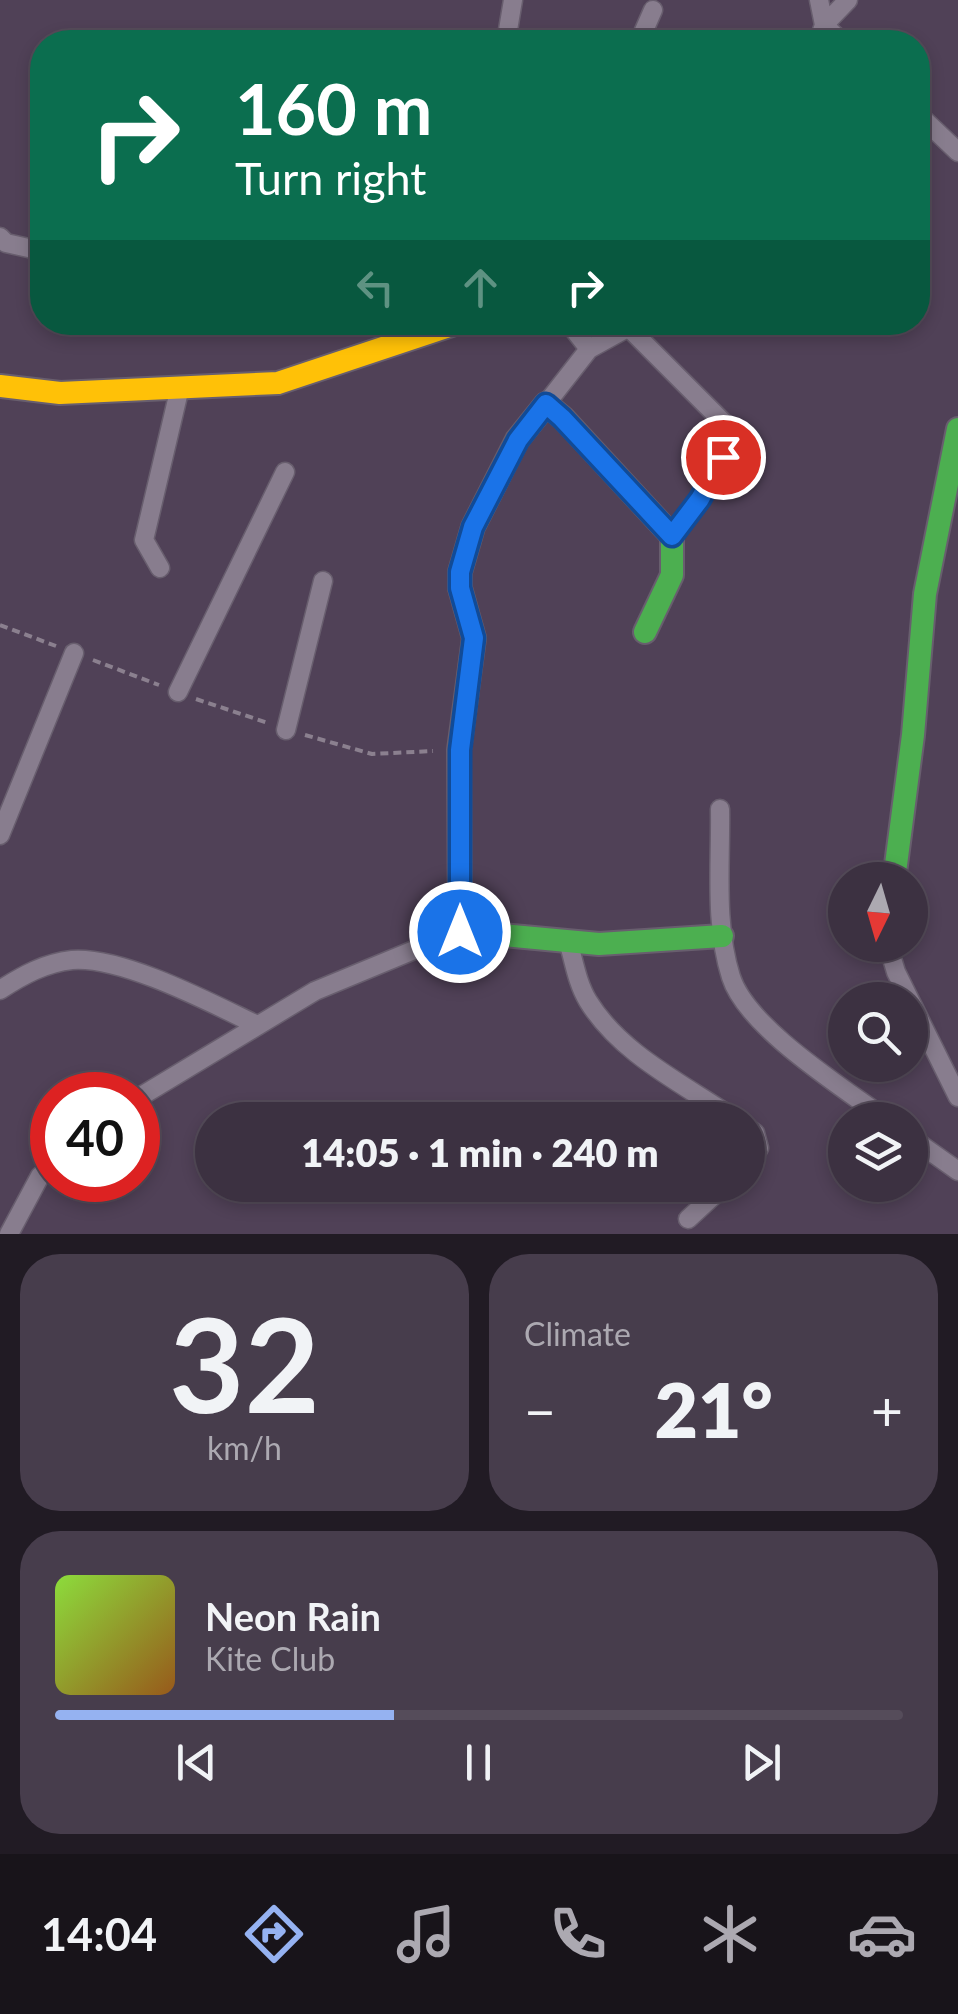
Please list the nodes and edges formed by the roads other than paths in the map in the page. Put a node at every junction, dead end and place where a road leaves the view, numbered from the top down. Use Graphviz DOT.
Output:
graph roads {
  1 [pos="513,0"];
  2 [pos="819,0"];
  3 [pos="848,0"];
  4 [pos="652,10"];
  5 [pos="508,30"];
  6 [pos="644,30"];
  7 [pos="821,30"];
  8 [pos="824,30"];
  9 [pos="930,125"];
  10 [pos="958,152"];
  11 [pos="0,238"];
  12 [pos="30,248"];
  13 [pos="421,335"];
  14 [pos="578,335"];
  15 [pos="616,335"];
  16 [pos="642,335"];
  17 [pos="589,348"];
  18 [pos="0,386"];
  19 [pos="180,387"];
  20 [pos="546,404"];
  21 [pos="958,429"];
  22 [pos="285,472"];
  23 [pos="672,536"];
  24 [pos="160,568"];
  25 [pos="324,581"];
  26 [pos="645,632"];
  27 [pos="74,653"];
  28 [pos="178,692"];
  29 [pos="286,730"];
  30 [pos="720,809"];
  31 [pos="0,834"];
  32 [pos="896,862"];
  33 [pos="460,932"];
  34 [pos="722,936"];
  35 [pos="568,941"];
  36 [pos="893,962"];
  37 [pos="0,990"];
  38 [pos="257,1025"];
  39 [pos="160,1085"];
  40 [pos="958,1097"];
  41 [pos="708,1102"];
  42 [pos="863,1102"];
  43 [pos="928,1150"];
  44 [pos="958,1171"];
  45 [pos="30,1195"];
  46 [pos="706,1202"];
  47 [pos="688,1219"];
  48 [pos="9,1234"];
  1 -- 5 [label="street"];
  2 -- 7 [label="street"];
  3 -- 8 [label="street"];
  4 -- 6 [label="street"];
  9 -- 10 [label="street"];
  11 -- 12 [label="street"];
  13 -- 19 [label="street"];
  14 -- 17 [label="street"];
  15 -- 17 [label="street"];
  16 -- 23 [label="street"];
  17 -- 20 [label="street"];
  18 -- 19 [label="street"];
  19 -- 24 [label="street"];
  20 -- 23 [label="street"];
  20 -- 33 [label="street"];
  21 -- 32 [label="street"];
  22 -- 28 [label="street"];
  23 -- 26 [label="street"];
  25 -- 29 [label="street"];
  27 -- 31 [label="street"];
  30 -- 34 [label="street"];
  33 -- 35 [label="street"];
  33 -- 38 [label="street"];
  34 -- 35 [label="street"];
  34 -- 42 [label="street"];
  35 -- 41 [label="street"];
  36 -- 40 [label="street"];
  37 -- 38 [label="street"];
  38 -- 39 [label="street"];
  43 -- 44 [label="street"];
  45 -- 48 [label="street"];
  46 -- 47 [label="street"];
}
